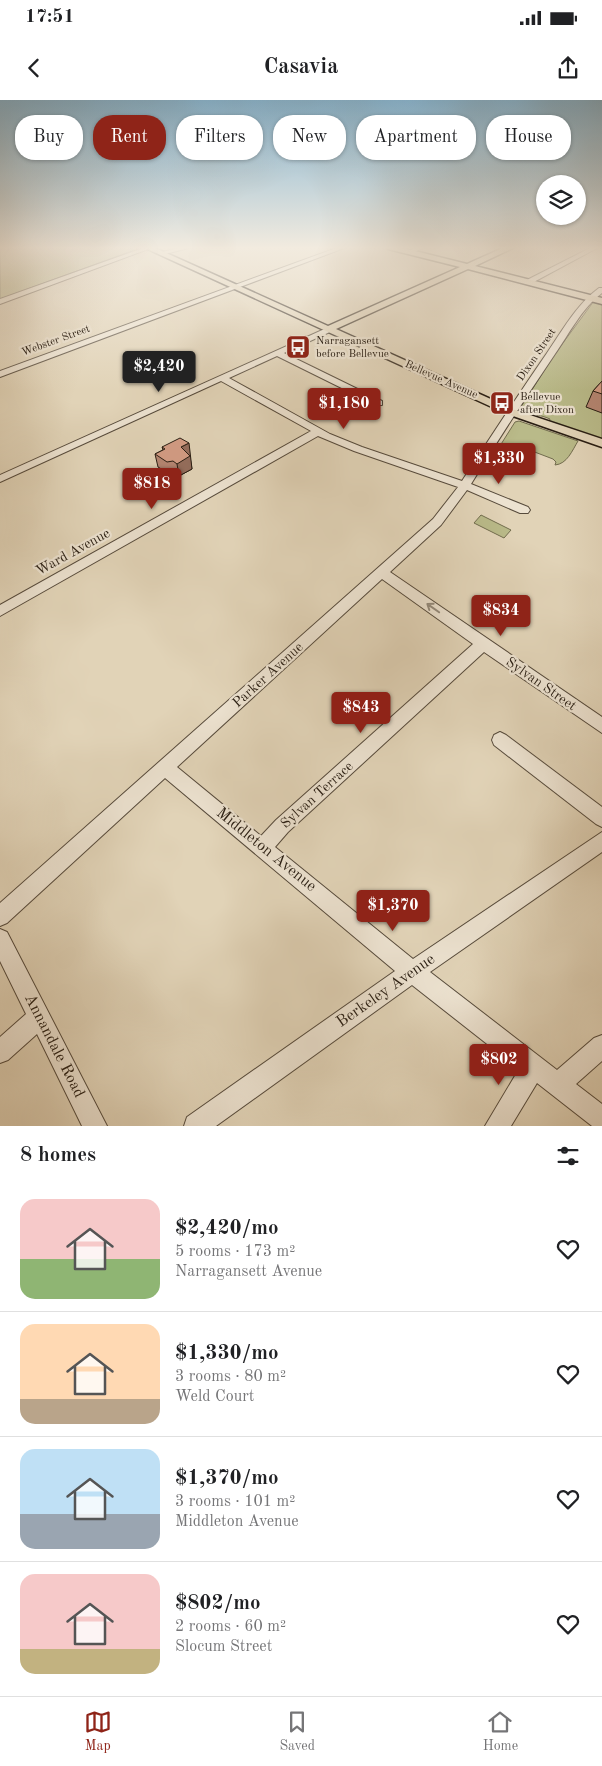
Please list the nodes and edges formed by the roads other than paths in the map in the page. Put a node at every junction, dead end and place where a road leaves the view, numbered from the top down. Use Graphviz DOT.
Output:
graph roads {
  1 [pos="19,295"];
  2 [pos="215,295"];
  3 [pos="253,295"];
  4 [pos="404,295"];
  5 [pos="579,295"];
  6 [pos="595,295"];
  7 [pos="591,298"];
  8 [pos="602,301"];
  9 [pos="0,302"];
  10 [pos="329,329"];
  11 [pos="277,353"];
  12 [pos="0,374"];
  13 [pos="222,378"];
  14 [pos="379,404"];
  15 [pos="511,412"];
  16 [pos="318,432"];
  17 [pos="602,443"];
  18 [pos="0,478"];
  19 [pos="464,485"];
  20 [pos="524,510"];
  21 [pos="382,573"];
  22 [pos="0,611"];
  23 [pos="484,643"];
  24 [pos="602,726"];
  25 [pos="500,740"];
  26 [pos="165,768"];
  27 [pos="602,818"];
  28 [pos="602,841"];
  29 [pos="263,847"];
  30 [pos="0,916"];
  31 [pos="0,939"];
  32 [pos="412,972"];
  33 [pos="39,1017"];
  34 [pos="602,1046"];
  35 [pos="0,1052"];
  36 [pos="534,1067"];
  37 [pos="557,1085"];
  38 [pos="602,1119"];
  39 [pos="95,1126"];
  40 [pos="196,1126"];
  41 [pos="497,1126"];
  1 -- 9 [label="street"];
  2 -- 12 [label="street, Webster Street"];
  3 -- 10 [label="main road, Bellevue Avenue"];
  4 -- 10 [label="main road"];
  5 -- 7 [label="main road"];
  6 -- 7 [label="street, Dixon Street"];
  7 -- 8 [label="main road"];
  7 -- 15 [label="street, Dixon Street"];
  10 -- 11 [label="street"];
  10 -- 15 [label="main road, Bellevue Avenue"];
  11 -- 13 [label="street"];
  11 -- 14 [label="street"];
  13 -- 16 [label="street"];
  13 -- 18 [label="street"];
  15 -- 17 [label="main road, Bellevue Avenue"];
  15 -- 19 [label="street, Parker Avenue"];
  16 -- 19 [label="street"];
  16 -- 22 [label="street, Ward Avenue"];
  19 -- 20 [label="street"];
  19 -- 21 [label="street, Parker Avenue"];
  23 -- 21 [label="street, Sylvan Street, one-way"];
  21 -- 26 [label="street, Parker Avenue"];
  23 -- 24 [label="street, Sylvan Street"];
  23 -- 29 [label="street, Sylvan Terrace"];
  25 -- 27 [label="street"];
  26 -- 29 [label="street, Middleton Avenue"];
  26 -- 30 [label="street, Parker Avenue"];
  28 -- 32 [label="street, Berkeley Avenue"];
  29 -- 32 [label="street, Middleton Avenue"];
  31 -- 33 [label="street, Annandale Road"];
  32 -- 36 [label="street, Middleton Avenue"];
  32 -- 40 [label="street, Berkeley Avenue"];
  33 -- 35 [label="street"];
  33 -- 39 [label="street, Annandale Road"];
  34 -- 37 [label="street"];
  36 -- 37 [label="street, Middleton Avenue"];
  36 -- 41 [label="street"];
  37 -- 38 [label="street, Middleton Avenue"];
}
